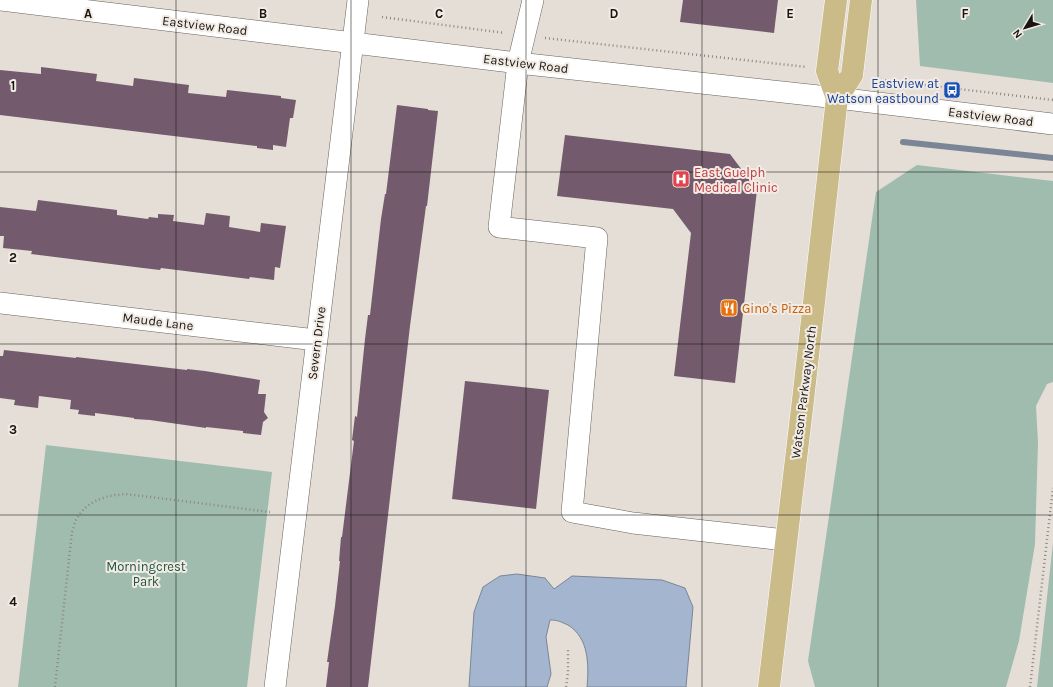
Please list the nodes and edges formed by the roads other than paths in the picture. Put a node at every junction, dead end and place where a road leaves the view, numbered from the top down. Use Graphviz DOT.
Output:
graph roads {
  1 [pos="0,0"];
  2 [pos="358,0"];
  3 [pos="533,0"];
  4 [pos="836,0"];
  5 [pos="861,0"];
  6 [pos="353,43"];
  7 [pos="518,63"];
  8 [pos="837,98"];
  9 [pos="1053,124"];
  10 [pos="0,303"];
  11 [pos="316,340"];
  12 [pos="786,540"];
  13 [pos="274,687"];
  14 [pos="769,687"];
  1 -- 6 [label="street, Eastview Road"];
  2 -- 6 [label="street, Severn Drive"];
  3 -- 7 [label="street"];
  4 -- 8 [label="main road, Watson Parkway North"];
  5 -- 8 [label="main road, Watson Parkway North"];
  6 -- 7 [label="street, Eastview Road"];
  6 -- 11 [label="street, Severn Drive"];
  7 -- 8 [label="street, Eastview Road"];
  7 -- 12 [label="street"];
  8 -- 9 [label="street, Eastview Road"];
  8 -- 12 [label="main road, Watson Parkway North"];
  10 -- 11 [label="street, Maude Lane"];
  11 -- 13 [label="street, Severn Drive"];
  12 -- 14 [label="main road, Watson Parkway North"];
}
